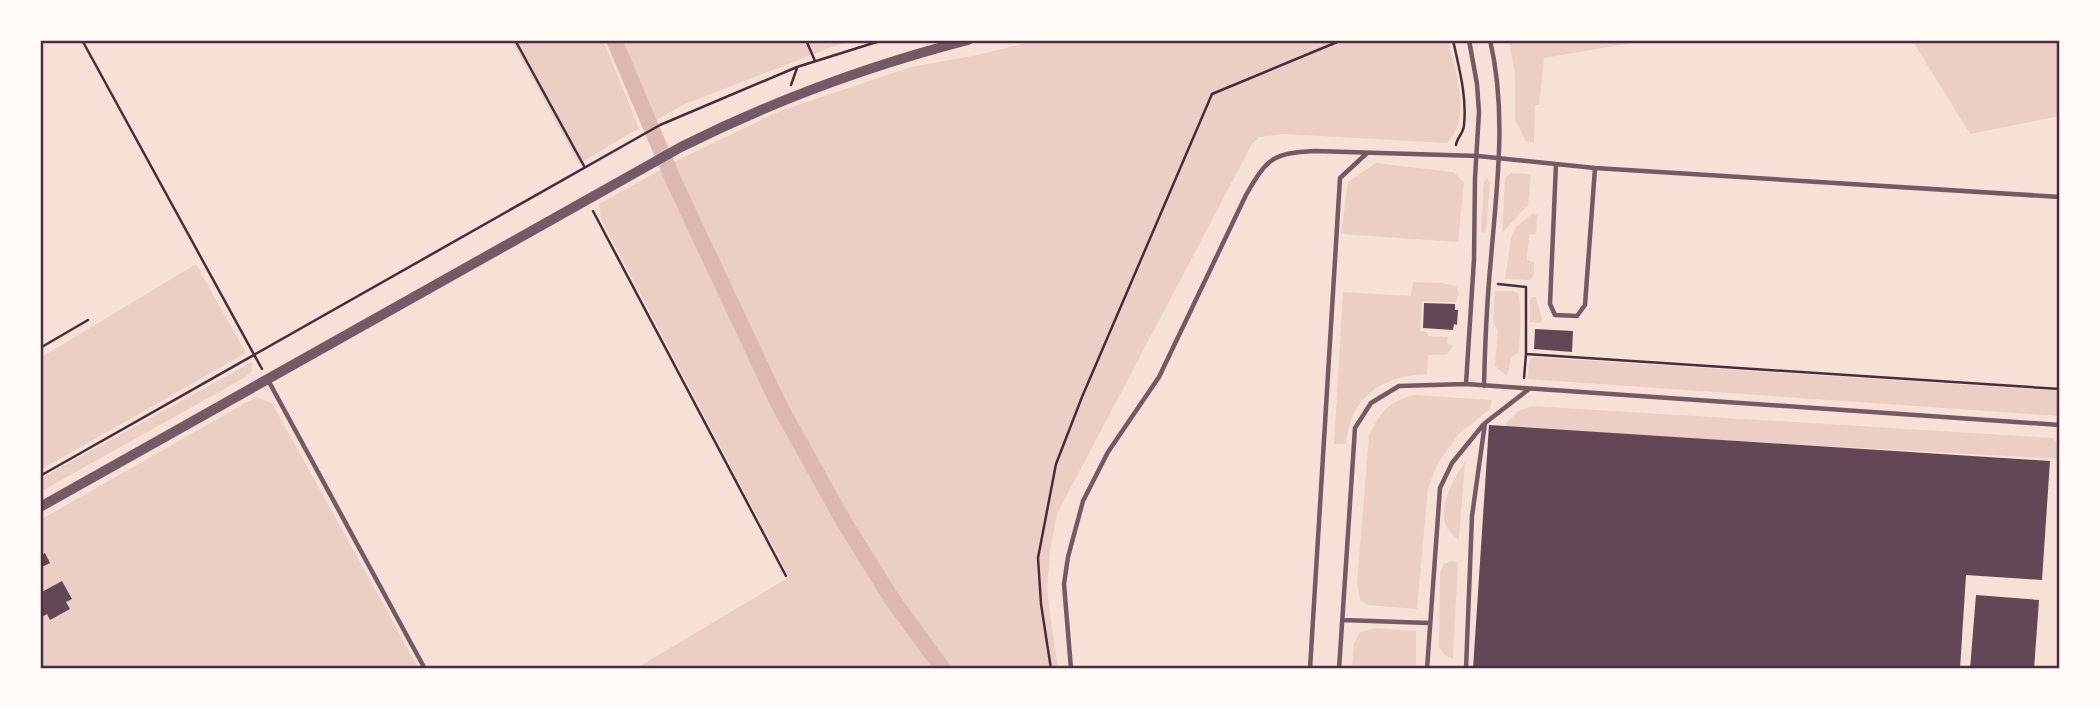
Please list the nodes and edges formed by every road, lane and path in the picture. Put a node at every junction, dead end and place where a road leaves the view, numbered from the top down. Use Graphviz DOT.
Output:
graph roads {
  1 [pos="82,40"];
  2 [pos="514,40"];
  3 [pos="806,40"];
  4 [pos="883,40"];
  5 [pos="968,40"];
  6 [pos="1342,40"];
  7 [pos="1454,40"];
  8 [pos="1469,40"];
  9 [pos="1490,40"];
  10 [pos="814,61"];
  11 [pos="797,67"];
  12 [pos="794,94"];
  13 [pos="1367,154"];
  14 [pos="1454,155"];
  15 [pos="1478,156"];
  16 [pos="1499,159"];
  17 [pos="1556,163"];
  18 [pos="584,167"];
  19 [pos="1595,168"];
  20 [pos="2060,197"];
  21 [pos="586,198"];
  22 [pos="1488,284"];
  23 [pos="88,320"];
  24 [pos="40,348"];
  25 [pos="1526,354"];
  26 [pos="254,356"];
  27 [pos="1525,368"];
  28 [pos="267,379"];
  29 [pos="1466,384"];
  30 [pos="1483,386"];
  31 [pos="1530,388"];
  32 [pos="2060,388"];
  33 [pos="1485,422"];
  34 [pos="2060,425"];
  35 [pos="40,476"];
  36 [pos="40,507"];
  37 [pos="786,576"];
  38 [pos="1343,620"];
  39 [pos="1429,623"];
  40 [pos="425,669"];
  41 [pos="1051,669"];
  42 [pos="1071,669"];
  43 [pos="1310,669"];
  44 [pos="1339,669"];
  45 [pos="1427,669"];
  46 [pos="1466,669"];
  1 -- 26 [label="path"];
  2 -- 18 [label="path"];
  3 -- 10 [label="path"];
  4 -- 10 [label="path"];
  5 -- 12 [label="street"];
  6 -- 41 [label="path"];
  7 -- 14 [label="path"];
  8 -- 15 [label="lane"];
  9 -- 16 [label="lane"];
  10 -- 11 [label="path"];
  11 -- 12 [label="path"];
  11 -- 18 [label="path"];
  12 -- 21 [label="street"];
  13 -- 14 [label="lane"];
  13 -- 42 [label="lane"];
  13 -- 43 [label="lane"];
  14 -- 15 [label="lane"];
  15 -- 16 [label="lane"];
  15 -- 29 [label="lane"];
  16 -- 17 [label="lane"];
  16 -- 22 [label="lane"];
  17 -- 19 [label="lane"];
  17 -- 19 [label="lane"];
  18 -- 26 [label="path"];
  19 -- 20 [label="lane"];
  21 -- 28 [label="street"];
  21 -- 37 [label="path"];
  22 -- 25 [label="path"];
  22 -- 30 [label="lane"];
  23 -- 24 [label="path"];
  25 -- 27 [label="path"];
  25 -- 32 [label="path"];
  26 -- 28 [label="path"];
  26 -- 35 [label="path"];
  28 -- 36 [label="street"];
  28 -- 40 [label="lane"];
  29 -- 30 [label="lane"];
  29 -- 38 [label="lane"];
  30 -- 31 [label="lane"];
  31 -- 33 [label="lane"];
  31 -- 34 [label="lane"];
  33 -- 39 [label="lane"];
  33 -- 46 [label="lane"];
  38 -- 39 [label="lane"];
  38 -- 44 [label="lane"];
  39 -- 45 [label="lane"];
}
